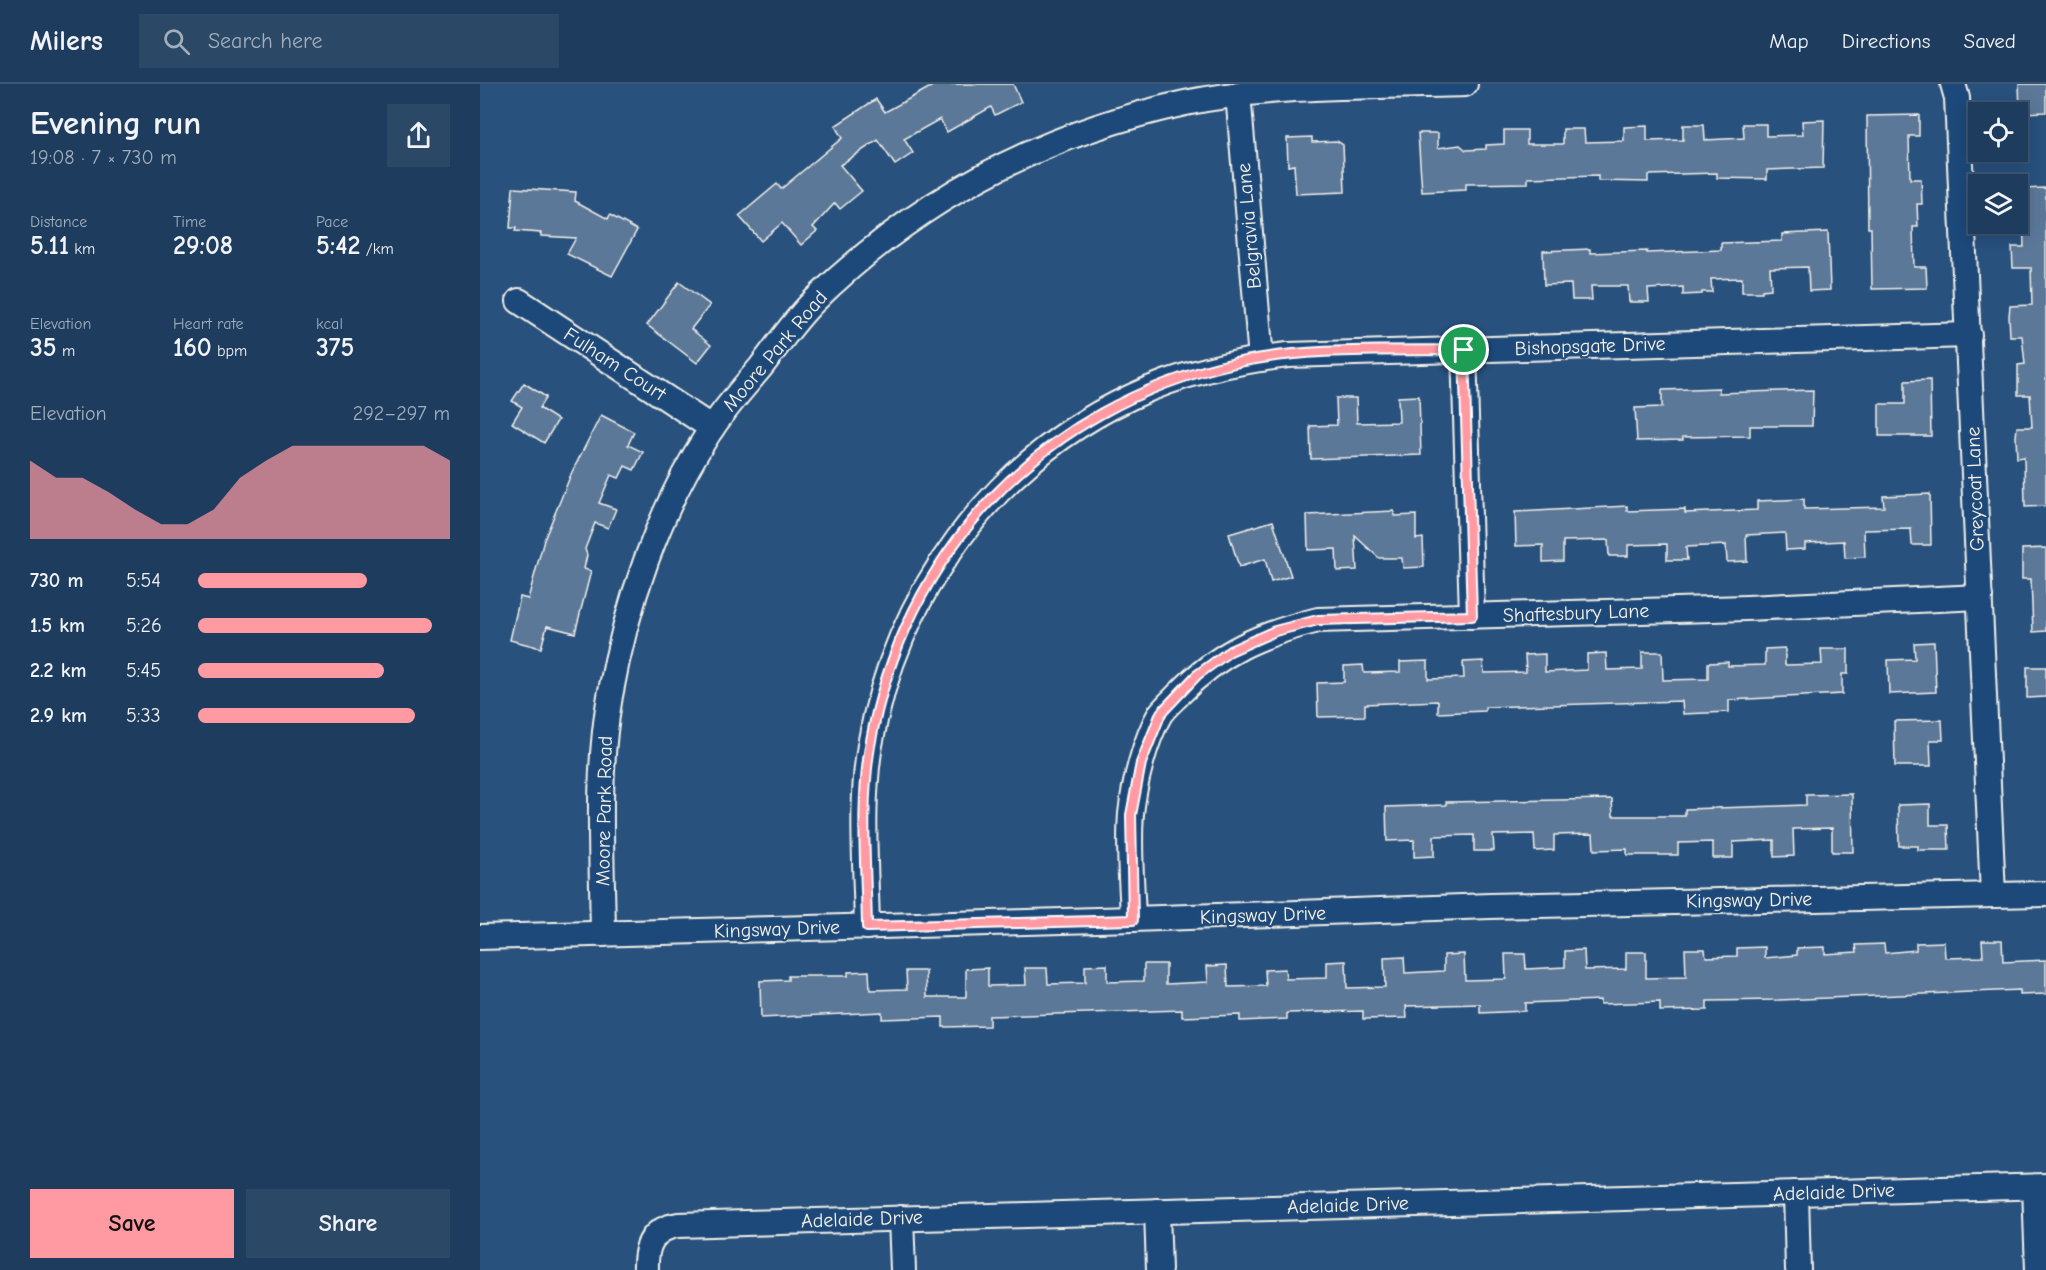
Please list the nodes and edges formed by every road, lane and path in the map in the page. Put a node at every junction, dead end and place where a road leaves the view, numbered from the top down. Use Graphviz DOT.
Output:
graph roads {
  1 [pos="1465,84"];
  2 [pos="1953,84"];
  3 [pos="1238,94"];
  4 [pos="519,301"];
  5 [pos="1969,334"];
  6 [pos="1464,350"];
  7 [pos="1261,358"];
  8 [pos="712,428"];
  9 [pos="1980,597"];
  10 [pos="1472,616"];
  11 [pos="2046,894"];
  12 [pos="1993,895"];
  13 [pos="1133,920"];
  14 [pos="867,927"];
  15 [pos="603,934"];
  16 [pos="480,938"];
  17 [pos="2041,1186"];
  18 [pos="1796,1193"];
  19 [pos="1157,1211"];
  20 [pos="901,1218"];
  21 [pos="646,1270"];
  22 [pos="903,1270"];
  23 [pos="1159,1270"];
  24 [pos="1798,1270"];
  25 [pos="2038,1270"];
  1 -- 3 [label="street, Moore Park Road"];
  2 -- 5 [label="street, Greycoat Lane"];
  3 -- 7 [label="street, Belgravia Lane"];
  3 -- 8 [label="street, Moore Park Road"];
  4 -- 8 [label="street, Fulham Court"];
  5 -- 6 [label="street, Bishopsgate Drive"];
  5 -- 9 [label="street, Greycoat Lane"];
  6 -- 7 [label="street, Bishopsgate Drive"];
  6 -- 10 [label="street"];
  7 -- 14 [label="street, Bishopsgate Drive"];
  8 -- 15 [label="street, Moore Park Road"];
  9 -- 10 [label="street, Shaftesbury Lane"];
  9 -- 12 [label="street, Greycoat Lane"];
  10 -- 13 [label="street, Shaftesbury Lane"];
  11 -- 12 [label="street, Kingsway Drive"];
  12 -- 13 [label="street, Kingsway Drive"];
  13 -- 14 [label="street, Kingsway Drive"];
  14 -- 15 [label="street, Kingsway Drive"];
  15 -- 16 [label="street, Kingsway Drive"];
  17 -- 18 [label="street, Adelaide Drive"];
  17 -- 25 [label="street"];
  18 -- 19 [label="street, Adelaide Drive"];
  18 -- 24 [label="street"];
  19 -- 20 [label="street, Adelaide Drive"];
  19 -- 23 [label="street"];
  20 -- 21 [label="street, Adelaide Drive"];
  20 -- 22 [label="street"];
}
